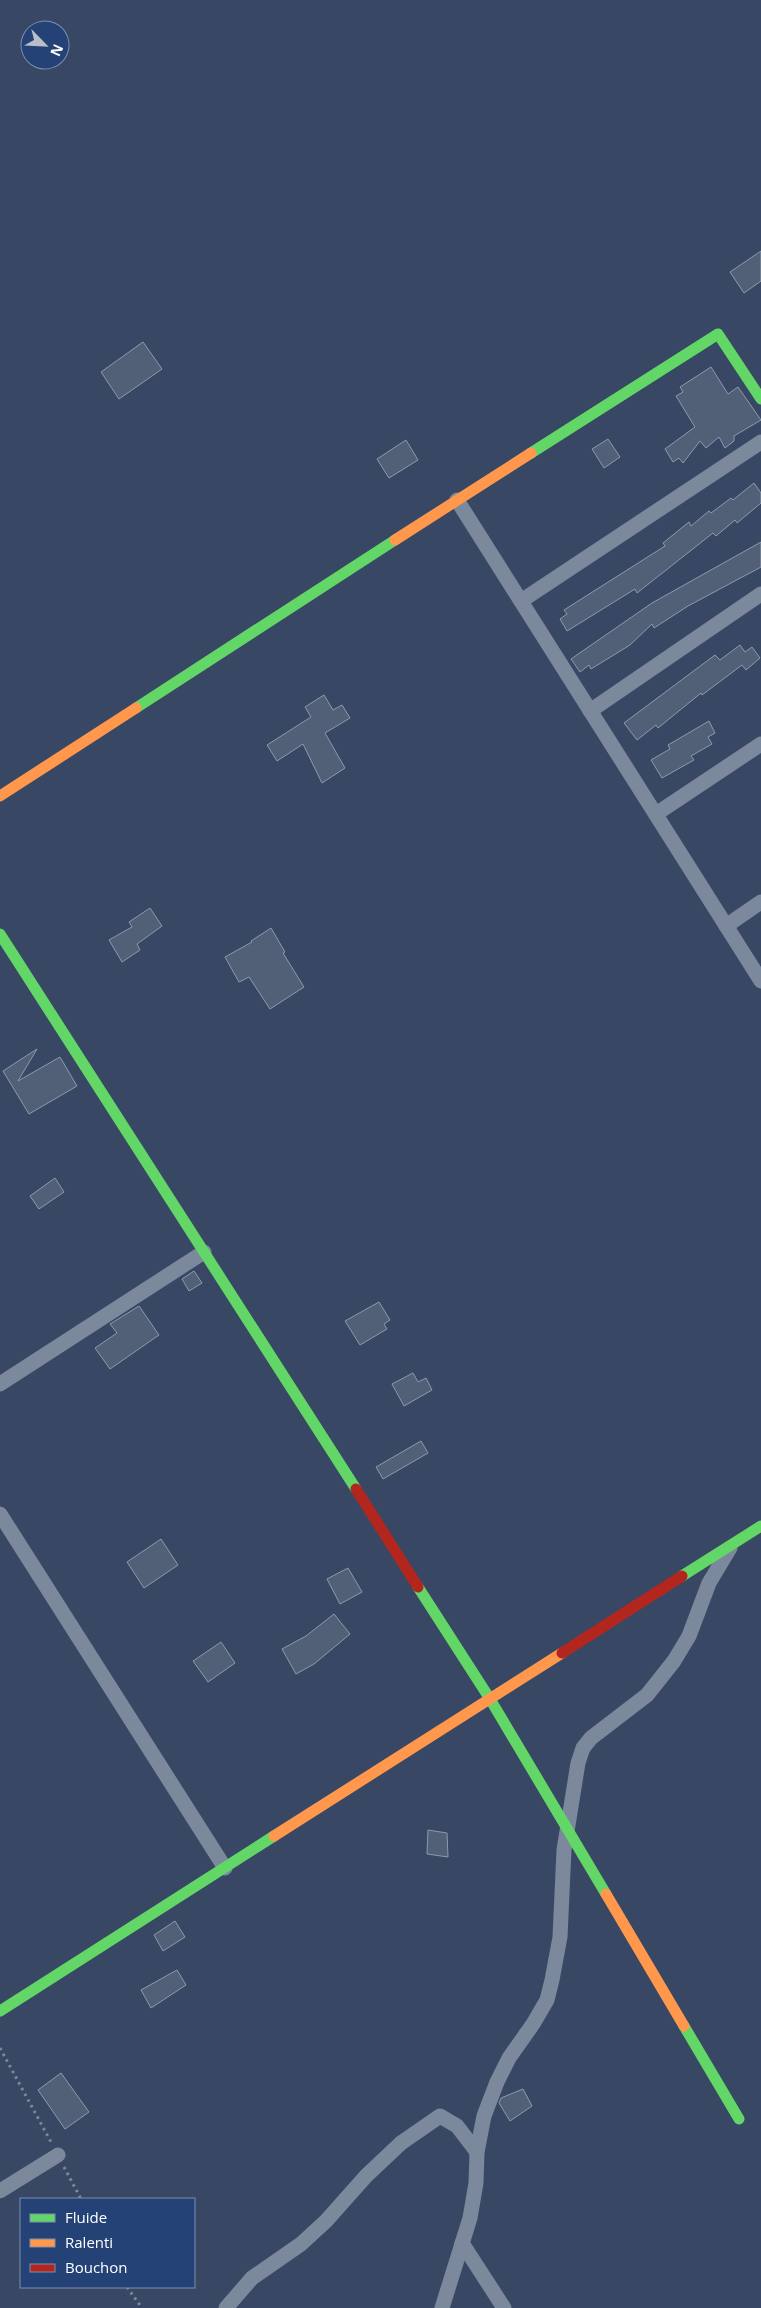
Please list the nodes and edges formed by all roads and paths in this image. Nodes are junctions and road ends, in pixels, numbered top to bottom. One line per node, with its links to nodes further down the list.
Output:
1 (761, 399): 3 (street)
2 (761, 442): 5 (street)
3 (457, 500): 5 (street); 8 (street)
4 (761, 594): 6 (street)
5 (521, 600): 6 (street)
6 (590, 711): 9 (street)
7 (761, 744): 9 (street)
8 (0, 796)
9 (656, 814): 11 (street)
10 (761, 902): 11 (street)
11 (726, 926): 13 (street)
12 (0, 934): 14 (street)
13 (761, 981)
14 (204, 1252): 15 (street); 19 (street)
15 (0, 1384)
16 (0, 1514): 21 (street)
17 (761, 1526): 18 (street)
18 (732, 1545): 19 (street); 20 (street)
19 (490, 1699): 20 (street); 21 (street)
20 (567, 1829): 24 (street); 25 (street)
21 (225, 1868): 22 (street)
22 (0, 2011)
23 (0, 2048): 26 (path)
24 (739, 2118)
25 (477, 2152): 29 (street); 32 (street)
26 (58, 2155): 27 (street); 28 (path)
27 (0, 2191)
28 (81, 2198)
29 (462, 2243): 33 (street); 34 (street)
30 (128, 2288): 31 (path)
31 (142, 2308)
32 (226, 2308)
33 (442, 2308)
34 (504, 2308)

